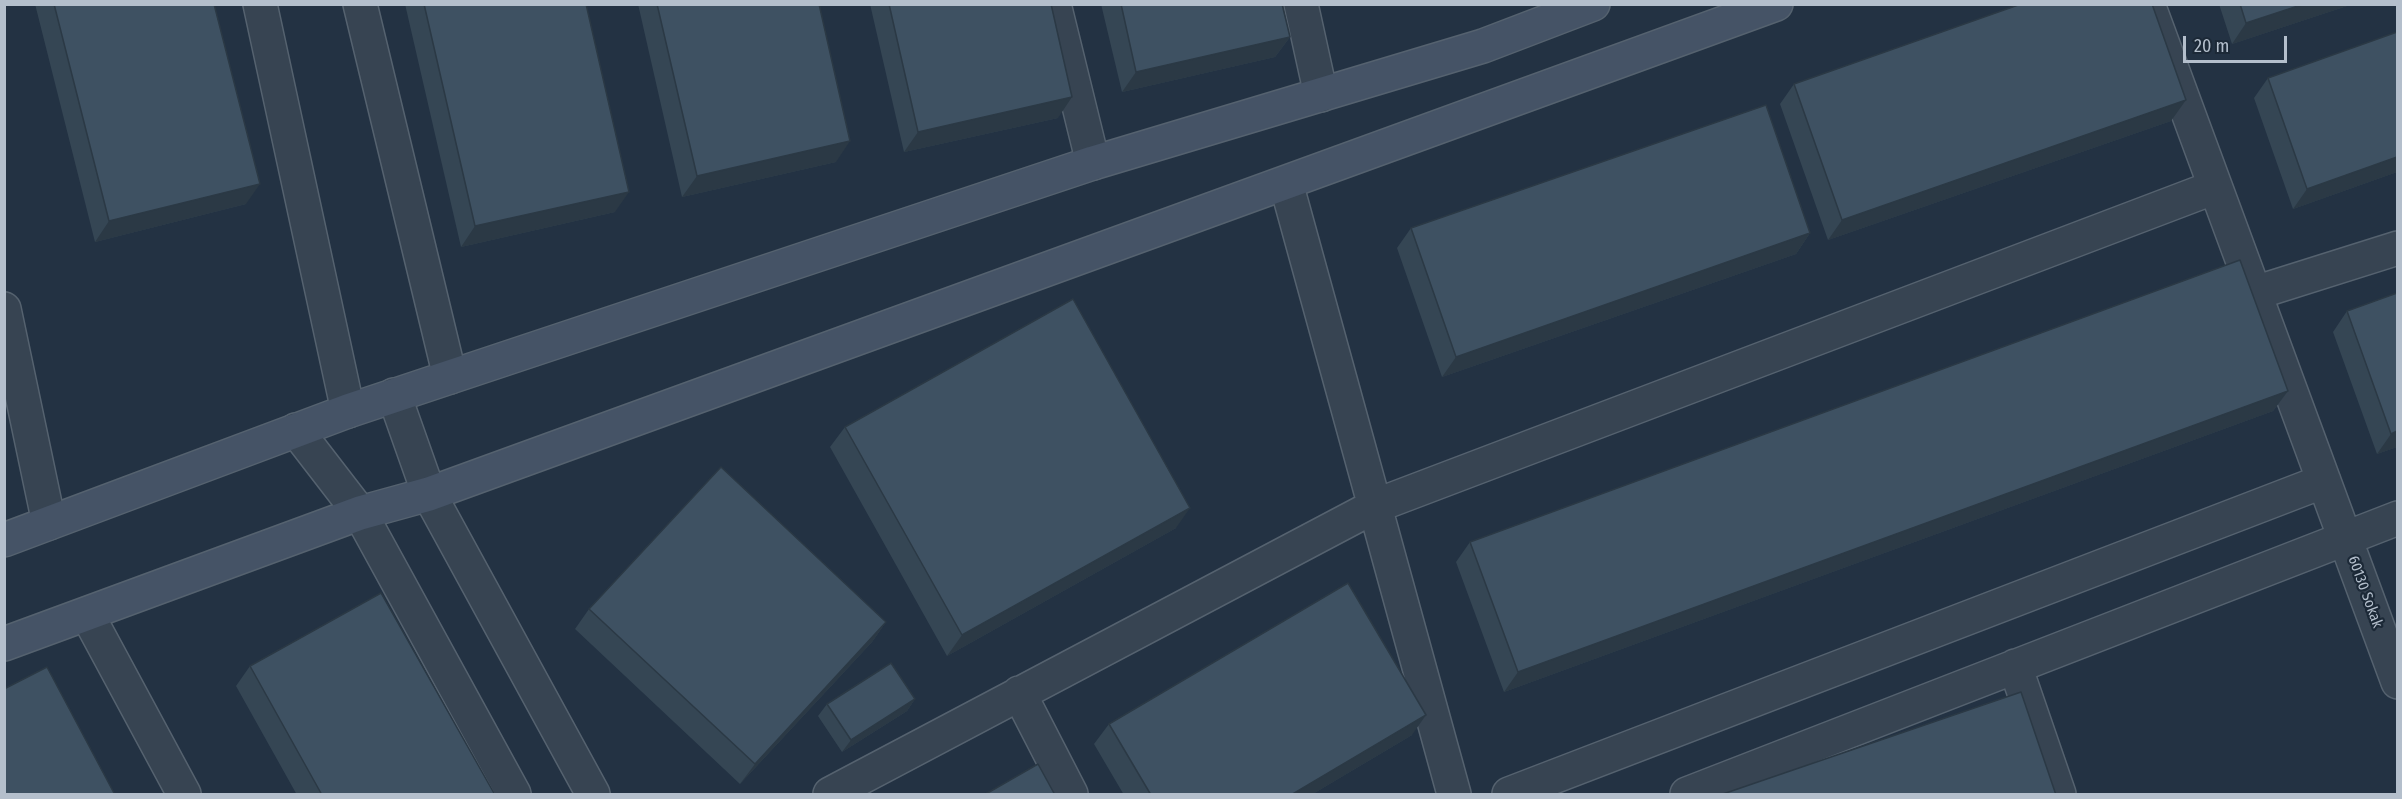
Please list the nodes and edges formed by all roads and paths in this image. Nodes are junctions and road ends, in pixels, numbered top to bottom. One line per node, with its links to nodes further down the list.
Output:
1 (260, 4): 17 (street)
2 (360, 4): 15 (street)
3 (1054, 4): 9 (street)
4 (1301, 4): 8 (street)
5 (1593, 4): 8 (main road)
6 (1776, 4): 10 (main road)
7 (2148, 4): 11 (street, 60130 Sokak)
8 (1321, 95): 9 (main road)
9 (1094, 163): 15 (main road)
10 (1286, 183): 20 (main road); 21 (street)
11 (2215, 187): 13 (street, 60130 Sokak); 21 (street)
12 (2397, 248): 13 (street)
13 (2255, 293): 19 (street, 60130 Sokak)
14 (4, 309): 24 (street)
15 (450, 377): 16 (main road)
16 (394, 396): 17 (main road); 20 (street)
17 (348, 411): 18 (main road)
18 (296, 430): 22 (street); 24 (main road)
19 (2325, 481): 25 (street, 60130 Sokak); 38 (street)
20 (429, 494): 22 (main road); 34 (street)
21 (1375, 506): 31 (street); 37 (street)
22 (360, 513): 27 (main road); 33 (street)
23 (2397, 518): 25 (street)
24 (49, 523): 26 (main road)
25 (2345, 536): 29 (street); 30 (street, 60130 Sokak)
26 (4, 540)
27 (87, 614): 28 (main road); 32 (street)
28 (4, 644)
29 (2015, 666): 39 (street); 40 (street)
30 (2397, 682)
31 (1019, 693): 35 (street); 36 (street)
32 (184, 795)
33 (514, 795)
34 (593, 795)
35 (830, 795)
36 (1071, 795)
37 (1454, 795)
38 (1509, 795)
39 (1687, 795)
40 (2060, 795)

